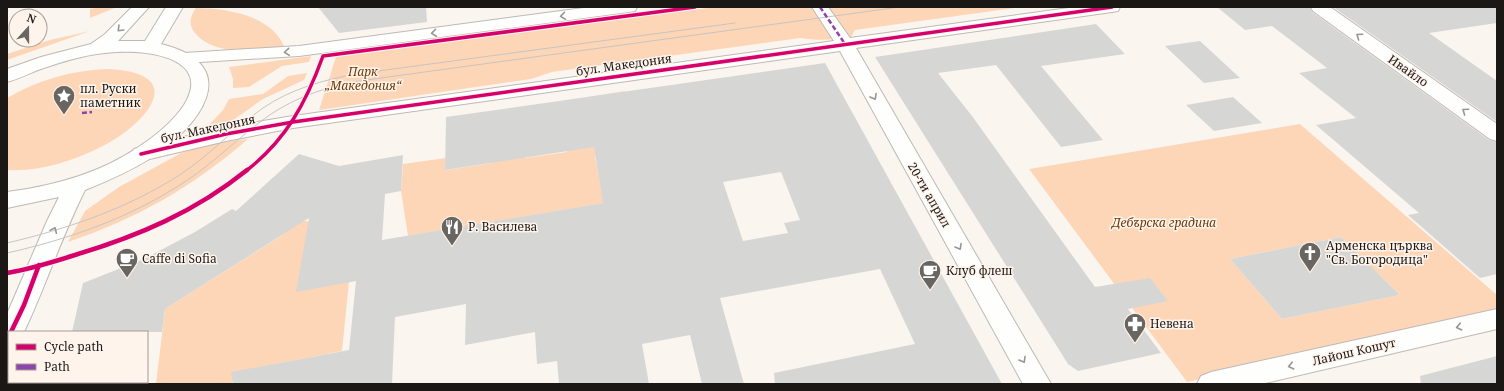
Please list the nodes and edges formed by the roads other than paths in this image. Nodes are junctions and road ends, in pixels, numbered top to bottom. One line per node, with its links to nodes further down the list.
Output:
1 (141, 7): 9 (street, one-way to 9)
2 (176, 7): 8 (street)
3 (630, 7): 10 (street, one-way to 10)
4 (820, 7): 7 (street, 20-ти април)
5 (1112, 7): 7 (street, бул. Македония)
6 (1318, 7): 12 (street, Ивайло, one-way to 6)
7 (845, 44): 13 (street, бул. Македония); 18 (street, 20-ти април, one-way to 18)
8 (150, 48): 9 (street); 10 (street)
9 (96, 49): 11 (street)
10 (184, 58): 13 (street)
11 (7, 76)
12 (1497, 134)
13 (141, 154): 14 (street)
14 (77, 184): 15 (street); 17 (street, one-way to 14)
15 (7, 200)
16 (1497, 319): 19 (street, Лайош Кошут, one-way to 19)
17 (11, 331)
18 (1037, 384)
19 (1211, 384)

